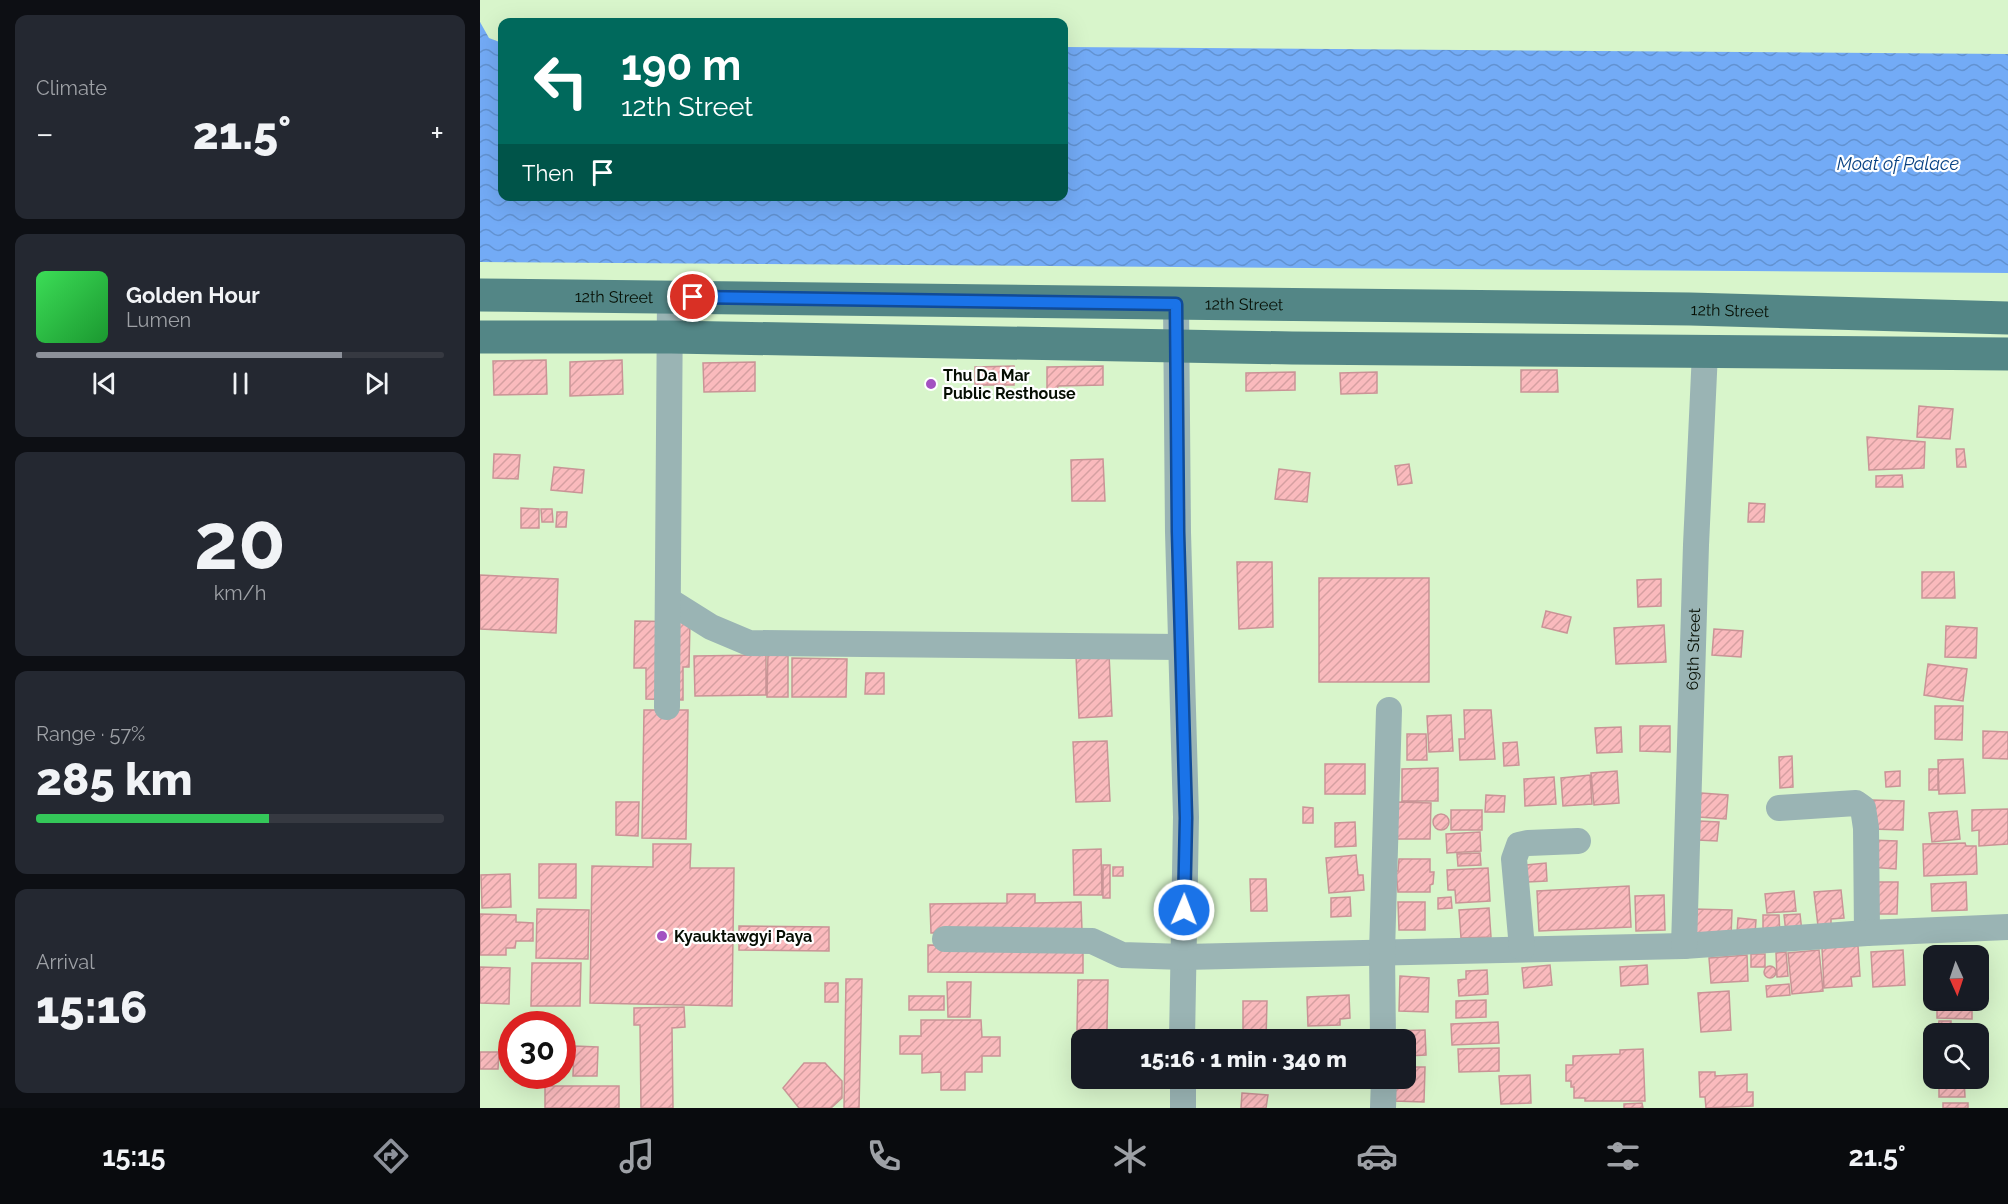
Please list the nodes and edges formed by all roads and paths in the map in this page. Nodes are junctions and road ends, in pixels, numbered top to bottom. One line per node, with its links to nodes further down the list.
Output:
1 (480, 295): 2 (main road, 12th Street)
2 (670, 296): 3 (main road, 12th Street); 6 (street)
3 (1176, 304): 4 (main road, 12th Street); 7 (street)
4 (2008, 318)
5 (480, 336): 6 (main road)
6 (671, 337): 7 (main road); 10 (street)
7 (1176, 346): 8 (main road); 11 (street)
8 (1705, 352): 9 (main road); 19 (street, 69th Street)
9 (2008, 354)
10 (668, 600): 11 (street); 12 (street)
11 (1181, 647): 22 (street)
12 (668, 707)
13 (1389, 710): 21 (street)
14 (1779, 808): 17 (street)
15 (1578, 841): 20 (street)
16 (2008, 927): 17 (street)
17 (1867, 933): 19 (street)
18 (945, 939): 22 (street)
19 (1684, 946): 20 (street)
20 (1522, 948): 21 (street)
21 (1382, 952): 22 (street); 24 (street)
22 (1184, 957): 23 (street)
23 (1182, 1029)
24 (1383, 1029)
25 (1183, 1089): 27 (street)
26 (1384, 1089): 28 (street)
27 (1184, 1108)
28 (1383, 1108)

